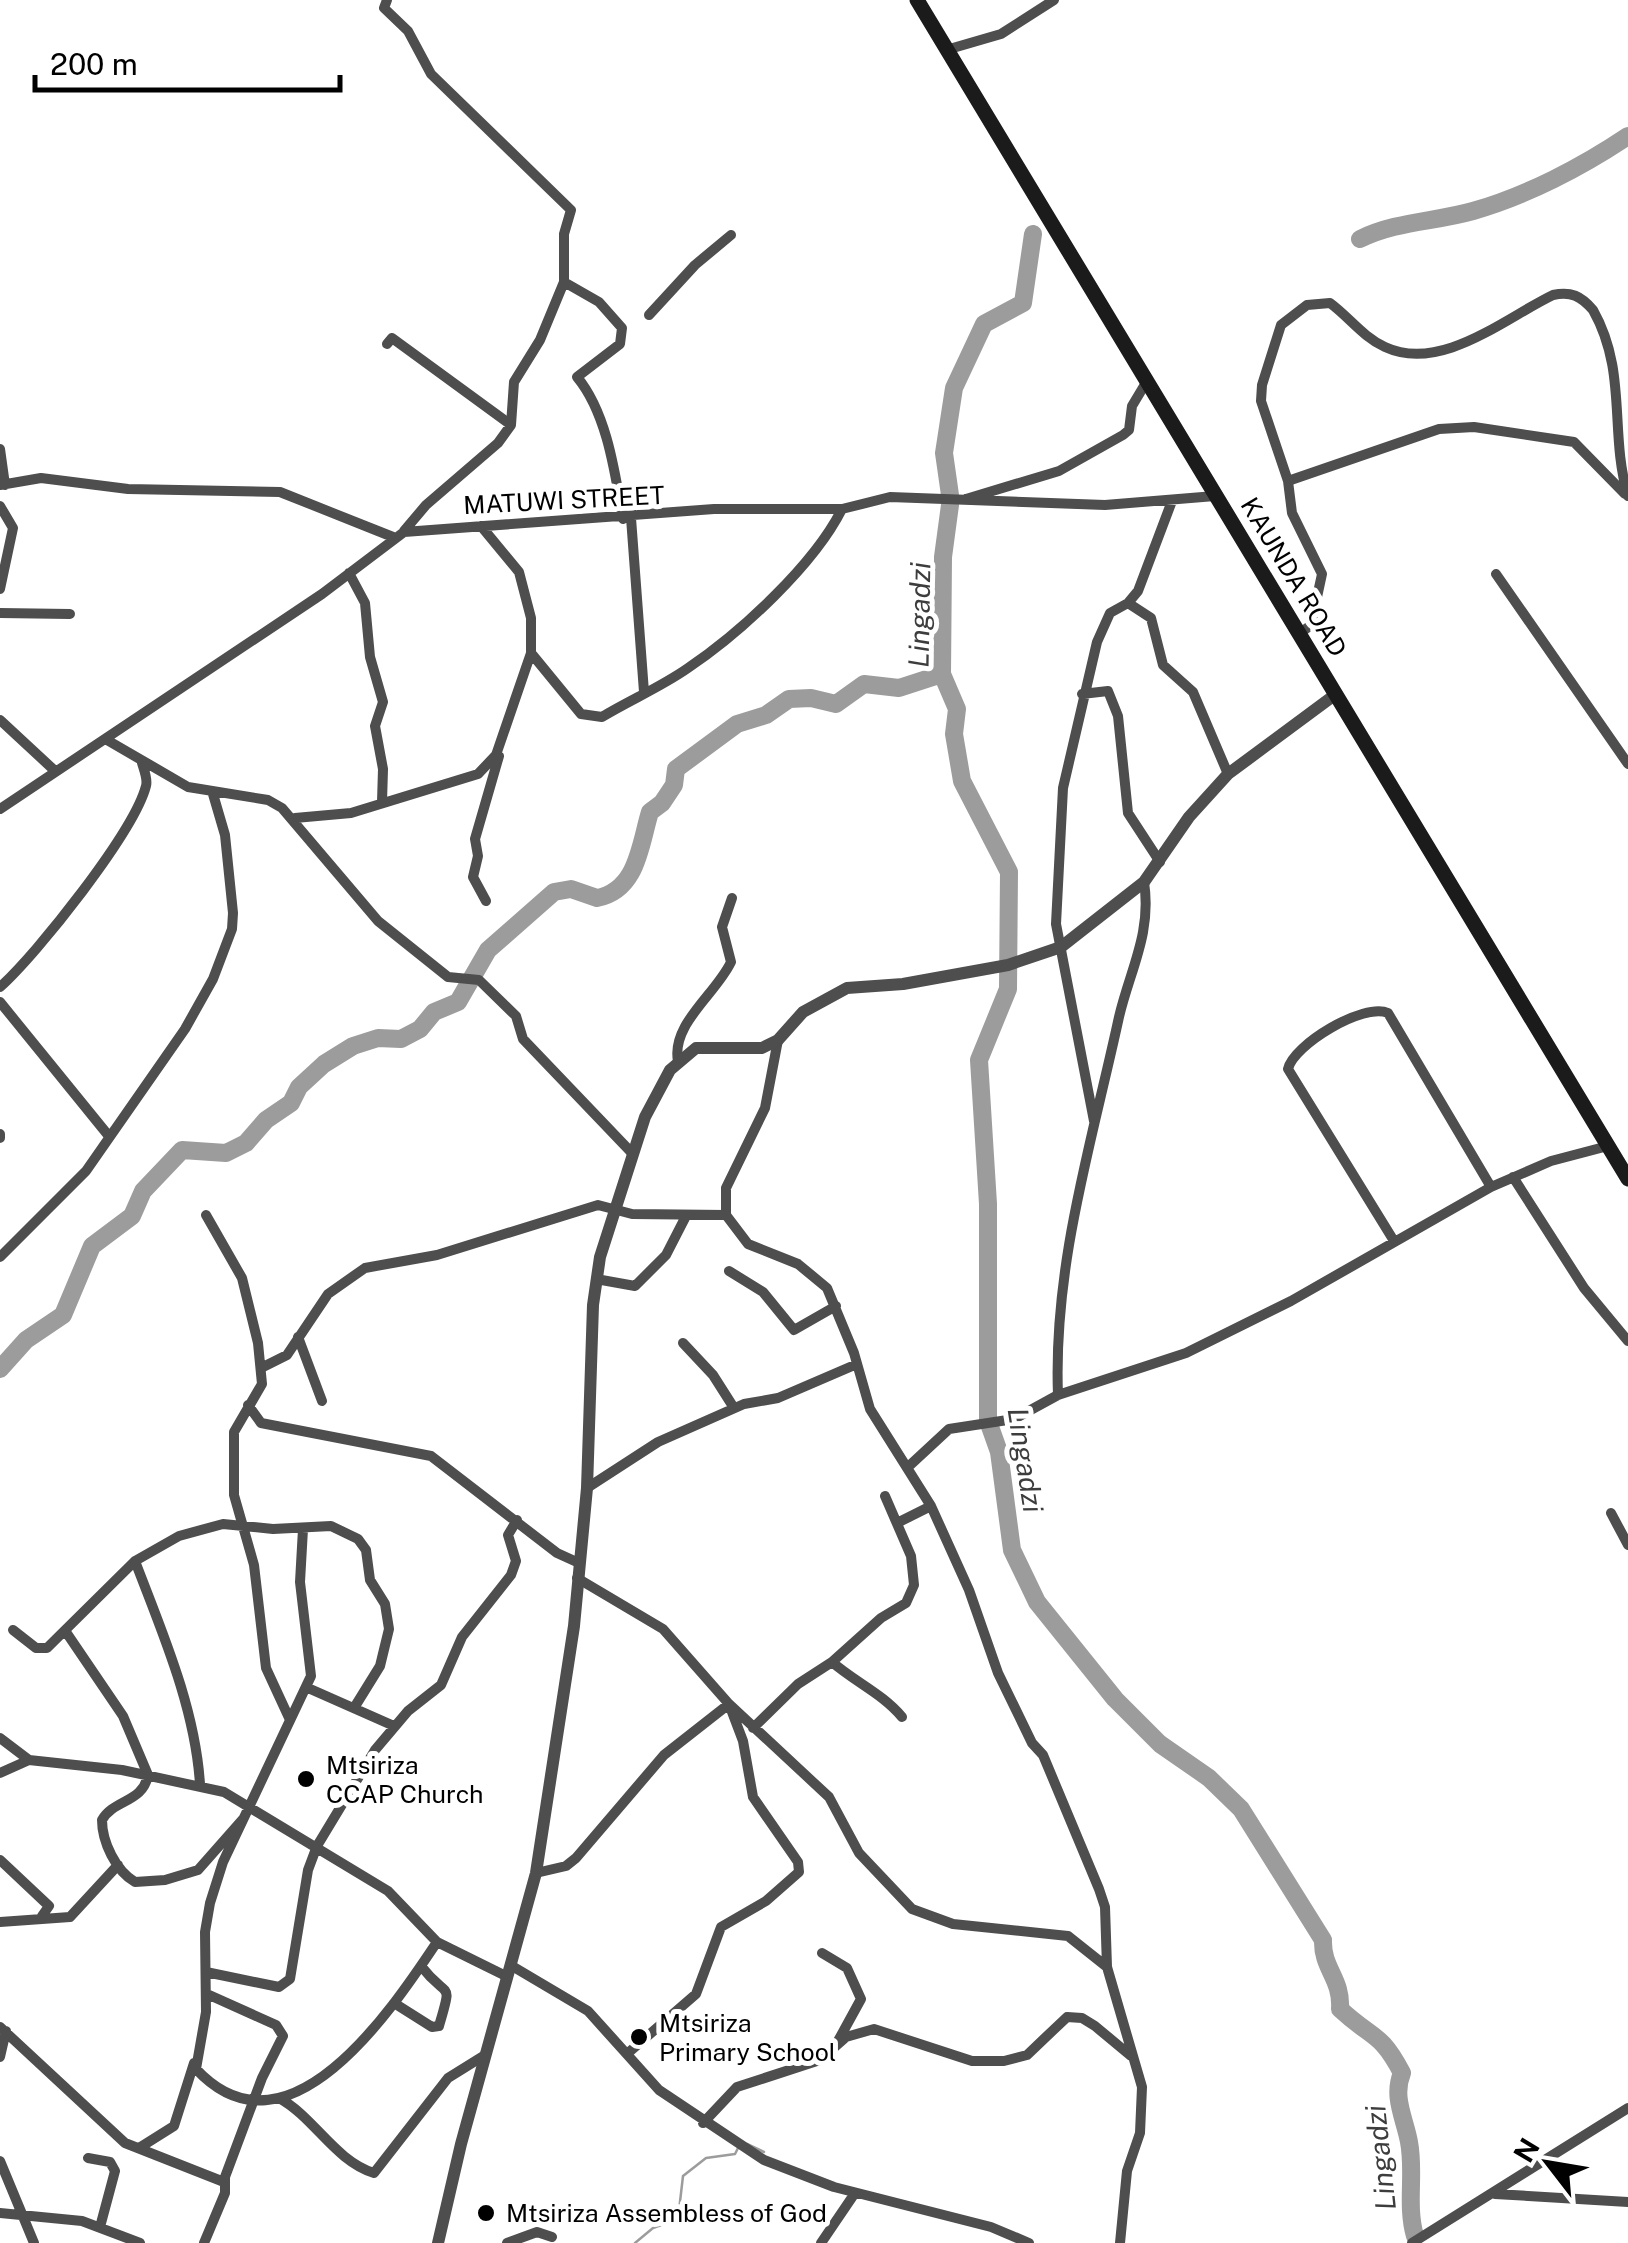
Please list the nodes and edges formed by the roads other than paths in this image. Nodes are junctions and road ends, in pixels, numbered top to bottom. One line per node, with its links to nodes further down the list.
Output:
1 (387, 0): 6 (street)
2 (917, 0): 4 (main road, KAUNDA ROAD)
3 (1054, 0): 4 (street)
4 (946, 50): 9 (main road, KAUNDA ROAD)
5 (731, 235): 7 (street)
6 (564, 282): 10 (street); 21 (street)
7 (649, 315)
8 (387, 344): 10 (street)
9 (1147, 380): 15 (main road, KAUNDA ROAD); 17 (street)
10 (511, 425): 23 (street)
11 (0, 449): 14 (street)
12 (1626, 457): 13 (street); 16 (street)
13 (1288, 481): 16 (street); 30 (street)
14 (2, 485): 23 (street)
15 (1215, 496): 18 (street, MATUWI STREET); 30 (main road, KAUNDA ROAD)
16 (1628, 497)
17 (965, 500): 18 (street, MATUWI STREET); 20 (street, MATUWI STREET)
18 (1172, 501): 27 (street)
19 (0, 506): 26 (street)
20 (842, 509): 21 (street, MATUWI STREET); 32 (street)
21 (627, 519): 22 (street, MATUWI STREET); 32 (street)
22 (481, 526): 23 (street, MATUWI STREET); 31 (street)
23 (398, 534): 24 (street)
24 (349, 573): 36 (street); 43 (street)
25 (1496, 574): 39 (street)
26 (0, 589)
27 (1128, 604): 33 (street); 41 (street)
28 (0, 613): 29 (street)
29 (70, 614)
30 (1299, 634): 34 (main road, KAUNDA ROAD)
31 (531, 652): 32 (street); 37 (street)
32 (644, 692)
33 (1082, 694): 46 (street); 50 (street)
34 (1336, 694): 41 (street); 57 (main road, KAUNDA ROAD)
35 (0, 720): 40 (street)
36 (106, 740): 38 (street); 40 (street)
37 (504, 740): 43 (street); 49 (street)
38 (142, 762): 42 (street); 51 (street)
39 (1628, 764)
40 (54, 770): 44 (street)
41 (1228, 774): 46 (street)
42 (213, 794): 45 (street); 56 (street)
43 (382, 802): 45 (street)
44 (0, 809)
45 (295, 818): 58 (street)
46 (1160, 862): 47 (street)
47 (1144, 882): 50 (street); 55 (street)
48 (732, 898): 54 (street)
49 (486, 901)
50 (1061, 947): 53 (street); 55 (street)
51 (0, 987)
52 (0, 1002): 56 (street)
53 (778, 1040): 54 (street); 64 (street)
54 (678, 1060): 58 (street)
55 (1094, 1120): 76 (street)
56 (108, 1136): 67 (street)
57 (1608, 1146): 59 (street); 60 (main road, KAUNDA ROAD)
58 (632, 1152): 62 (street)
59 (1513, 1177): 61 (street); 72 (street)
60 (1628, 1179)
61 (1491, 1186): 66 (street); 66 (street)
62 (614, 1207): 65 (street); 69 (street); 71 (street)
63 (206, 1215): 75 (street)
64 (726, 1216): 65 (street); 70 (street)
65 (684, 1218): 69 (street)
66 (1394, 1241): 76 (street)
67 (0, 1257)
68 (729, 1271): 70 (street)
69 (596, 1279): 81 (street)
70 (836, 1306): 74 (street)
71 (298, 1338): 75 (street); 77 (street)
72 (1628, 1341)
73 (683, 1343): 79 (street)
74 (857, 1364): 79 (street); 80 (street)
75 (261, 1368): 78 (street)
76 (1058, 1395): 80 (street)
77 (322, 1401)
78 (248, 1406): 85 (street); 87 (street)
79 (734, 1408): 81 (street)
80 (908, 1467): 83 (street)
81 (587, 1488): 91 (street)
82 (885, 1496): 86 (street)
83 (930, 1506): 86 (street); 118 (street)
84 (1611, 1513): 89 (street)
85 (516, 1520): 91 (street); 101 (street)
86 (898, 1523): 95 (street)
87 (242, 1525): 88 (street); 90 (street); 100 (street)
88 (304, 1529): 96 (street); 98 (street)
89 (1628, 1546)
90 (135, 1560): 94 (street); 107 (street)
91 (579, 1563): 92 (street)
92 (577, 1578): 97 (street); 112 (street)
93 (12, 1630): 94 (street)
94 (66, 1632): 106 (street)
95 (832, 1662): 99 (street); 102 (street)
96 (308, 1688): 98 (street); 100 (street)
97 (728, 1704): 102 (street); 112 (street); 125 (street)
98 (354, 1708): 101 (street)
99 (902, 1717)
100 (290, 1720): 108 (street)
101 (394, 1726): 109 (street)
102 (754, 1728): 118 (street)
103 (0, 1738): 104 (street)
104 (29, 1760): 105 (street); 106 (street)
105 (0, 1772)
106 (148, 1775): 107 (street); 111 (street)
107 (200, 1784): 108 (street)
108 (249, 1810): 109 (street); 111 (street); 119 (street)
109 (317, 1846): 115 (street); 119 (street)
110 (0, 1860): 113 (street)
111 (118, 1865): 113 (street)
112 (536, 1873): 120 (street)
113 (41, 1917): 114 (street)
114 (0, 1922)
115 (437, 1942): 117 (street); 120 (street)
116 (822, 1953): 124 (street)
117 (421, 1966): 122 (street); 122 (street)
118 (1107, 1966): 128 (street)
119 (206, 1972): 121 (street)
120 (510, 1972): 125 (street); 126 (street)
121 (206, 1994): 129 (street); 131 (street)
122 (394, 2002): 130 (street)
123 (3, 2029): 127 (street); 134 (street)
124 (838, 2042): 128 (street); 133 (street)
125 (628, 2053): 133 (street)
126 (486, 2056): 130 (street); 148 (street)
127 (0, 2057)
128 (1136, 2060): 152 (street)
129 (194, 2062): 131 (street); 134 (street)
130 (278, 2097): 131 (street)
131 (256, 2102): 137 (street)
132 (1628, 2108): 139 (street)
133 (704, 2123): 138 (street)
134 (139, 2148): 137 (street)
135 (88, 2158): 143 (street)
136 (0, 2161): 142 (street)
137 (224, 2182): 147 (street)
138 (855, 2193): 150 (street); 151 (street)
139 (1494, 2194): 140 (street); 153 (street)
140 (1628, 2202)
141 (0, 2212): 142 (street)
142 (21, 2215): 143 (street); 145 (street)
143 (100, 2227): 146 (street)
144 (552, 2237): 149 (street)
145 (34, 2243)
146 (140, 2243)
147 (204, 2243)
148 (438, 2243)
149 (508, 2243)
150 (820, 2243)
151 (1029, 2243)
152 (1120, 2243)
153 (1412, 2243)

